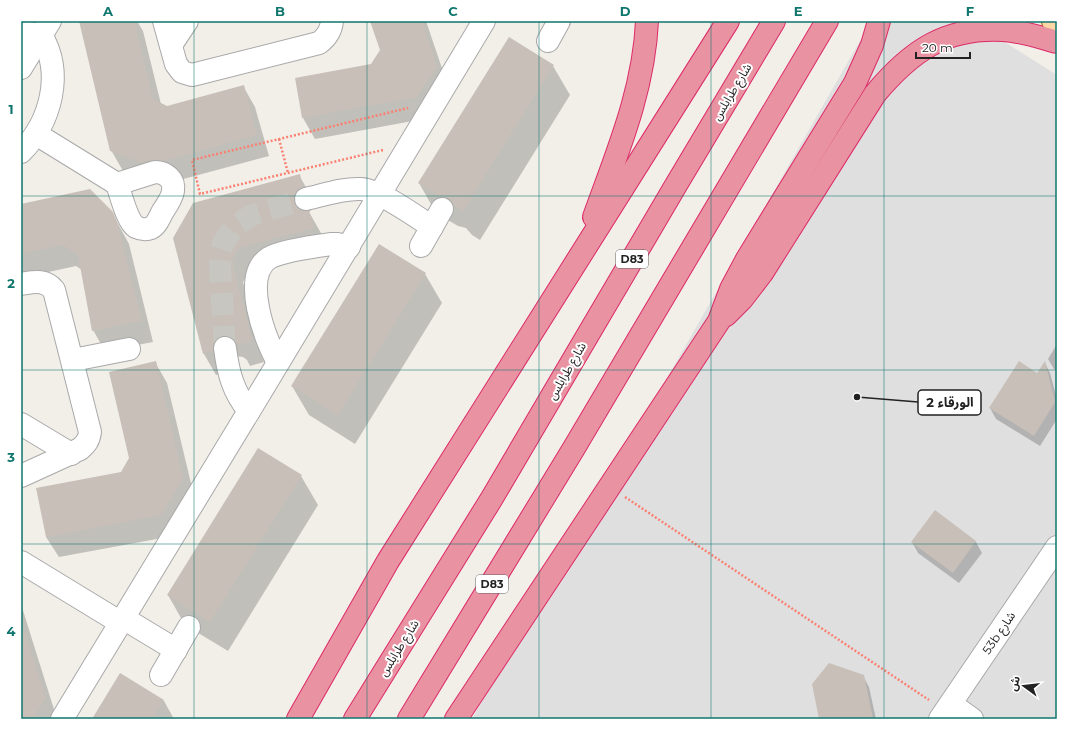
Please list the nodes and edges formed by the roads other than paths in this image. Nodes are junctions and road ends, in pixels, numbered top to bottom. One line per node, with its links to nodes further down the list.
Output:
1 (164, 21): 16 (street)
2 (187, 21): 16 (street)
3 (332, 21): 16 (street)
4 (484, 21): 22 (street)
5 (559, 21): 14 (street)
6 (647, 21): 25 (highway)
7 (728, 21): 25 (highway)
8 (774, 21): 43 (highway, شارع طرابلس / D83)
9 (827, 21): 44 (highway, D83)
10 (879, 21): 27 (highway)
11 (1053, 21): 12 (main road)
12 (1057, 24)
13 (37, 30): 17 (street); 18 (street)
14 (548, 41)
15 (1057, 42): 27 (highway)
16 (171, 45)
17 (21, 68)
18 (36, 134): 19 (street); 20 (street)
19 (21, 152)
20 (117, 184)
21 (306, 199): 22 (street)
22 (378, 199): 23 (street); 24 (street)
23 (431, 229)
24 (349, 247): 31 (street); 31 (street)
25 (577, 262): 42 (highway)
26 (23, 287): 30 (street)
27 (719, 321): 45 (highway)
28 (225, 348): 32 (street)
29 (129, 349): 30 (street)
30 (73, 360): 34 (street)
31 (278, 362): 32 (street)
32 (249, 410): 38 (street)
33 (21, 424): 34 (street)
34 (70, 454): 35 (street)
35 (21, 476)
36 (1057, 547): 40 (street, 53b شارع)
37 (21, 562): 38 (street)
38 (121, 623): 39 (street); 41 (street)
39 (189, 627)
40 (946, 712): 46 (street)
41 (62, 719)
42 (298, 719)
43 (355, 719)
44 (409, 719)
45 (456, 719)
46 (972, 719)

